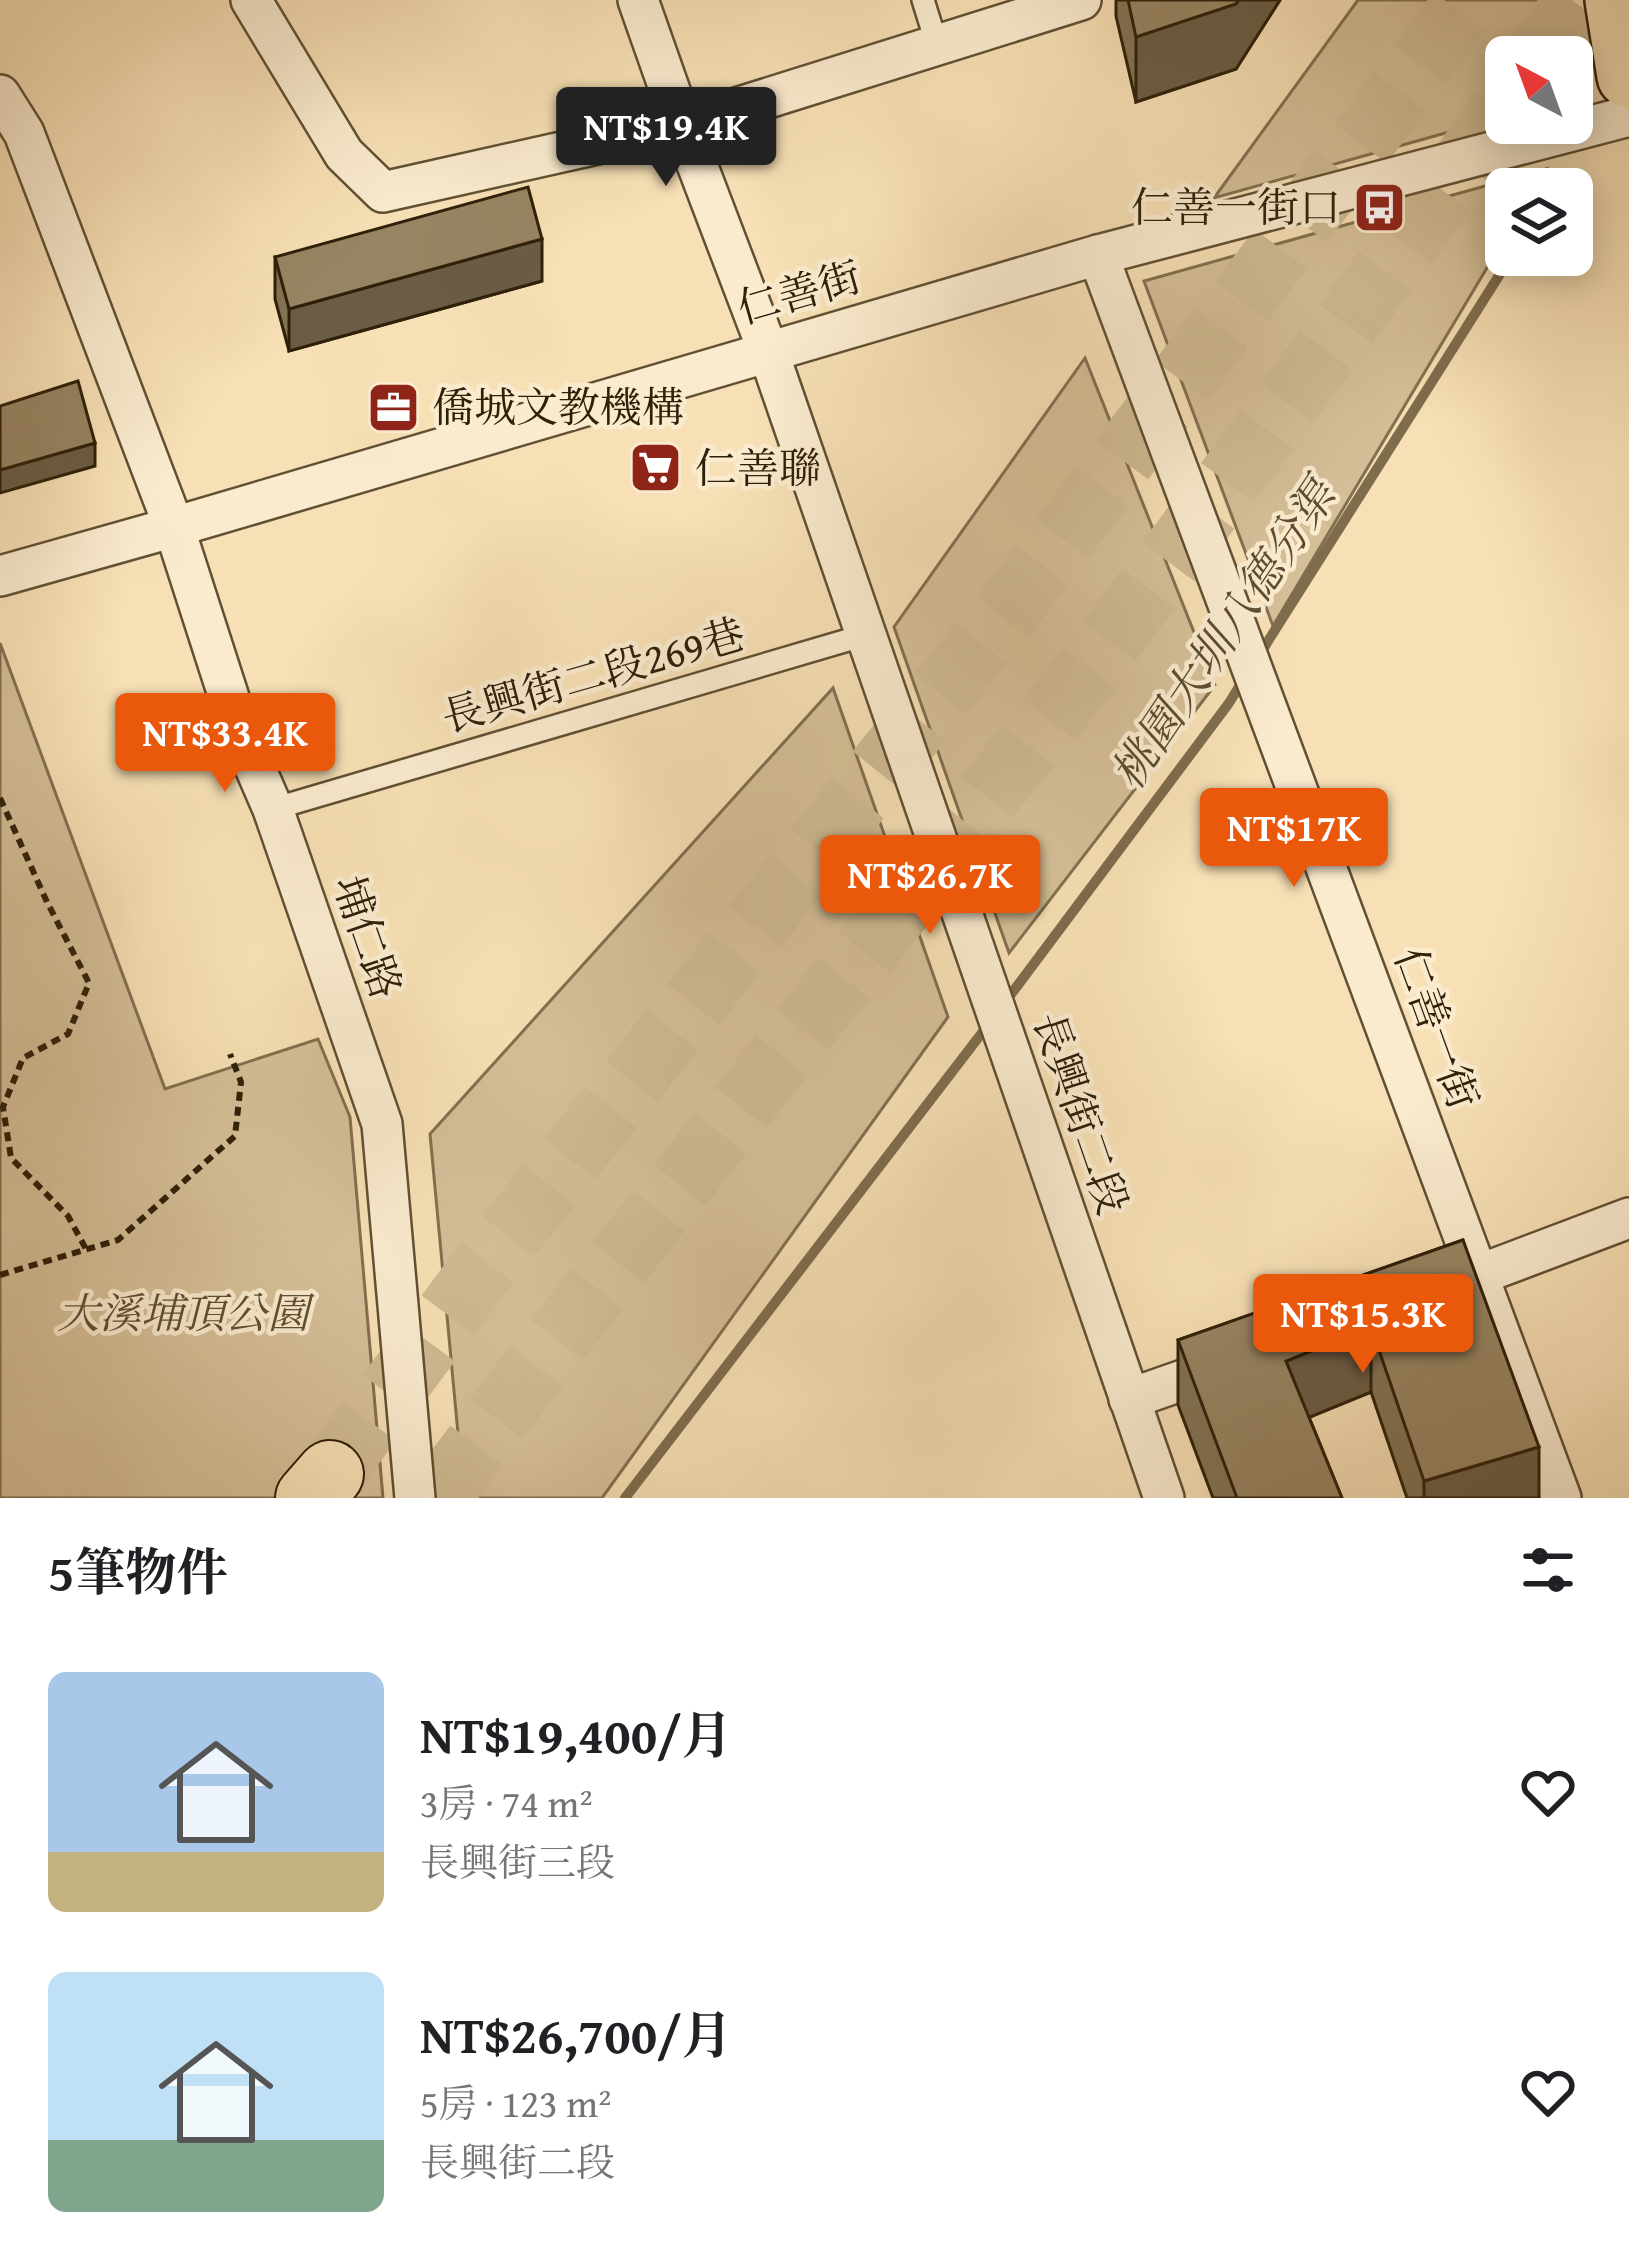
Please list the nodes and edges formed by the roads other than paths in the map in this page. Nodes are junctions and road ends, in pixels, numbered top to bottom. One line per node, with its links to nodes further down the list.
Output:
1 (638, 0): 10 (street, 長興街二段)
2 (923, 0): 6 (lane)
3 (1081, 0): 6 (street)
4 (1617, 0): 7 (main road)
5 (261, 2): 10 (street)
6 (937, 45): 10 (street)
7 (1629, 76)
8 (0, 95): 13 (street, 埔仁路)
9 (1629, 116): 11 (street, 仁善街)
10 (682, 125): 12 (street, 長興街二段)
11 (1098, 255): 12 (street, 仁善街); 18 (street, 仁善一街)
12 (768, 351): 13 (street, 仁善街); 15 (street, 長興街二段)
13 (174, 527): 14 (street, 仁善街); 16 (street, 埔仁路)
14 (0, 576)
15 (866, 635): 16 (lane, 長興街二段269巷); 21 (street, 長興街二段)
16 (273, 809): 22 (street, 埔仁路)
17 (1629, 1217): 18 (street)
18 (1478, 1276): 19 (street); 24 (street, 仁善一街)
19 (1413, 1299)
20 (1260, 1353): 21 (street)
21 (1129, 1399): 23 (street, 長興街二段)
22 (415, 1498)
23 (1164, 1498)
24 (1562, 1498)

